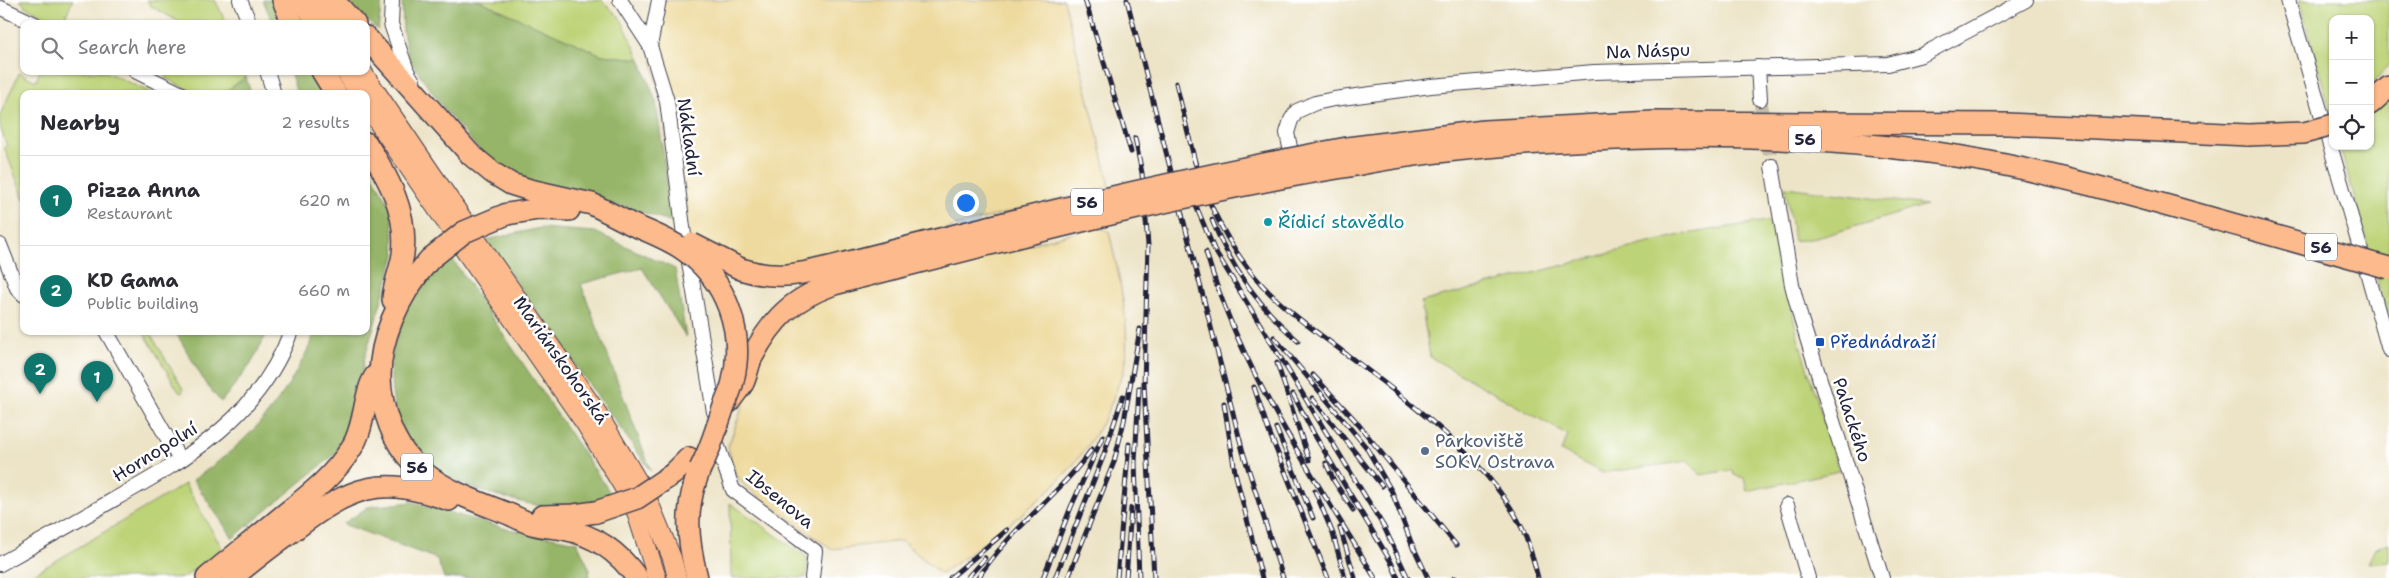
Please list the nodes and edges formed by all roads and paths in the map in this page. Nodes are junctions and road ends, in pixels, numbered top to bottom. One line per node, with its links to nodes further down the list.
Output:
1 (4, 0): 12 (street)
2 (240, 0): 14 (street)
3 (283, 0): 15 (highway)
4 (302, 0): 16 (main road)
5 (320, 0): 17 (main road)
6 (333, 0): 18 (highway)
7 (392, 0): 34 (street)
8 (620, 0): 20 (street, Nákladní)
9 (659, 0): 20 (street, Nákladní)
10 (2026, 0): 21 (street, Na Náspu)
11 (2288, 0): 36 (street)
12 (0, 8): 13 (street)
13 (26, 20)
14 (248, 20)
15 (291, 20)
16 (314, 20)
17 (332, 20)
18 (350, 20)
19 (370, 41): 34 (highway)
20 (650, 46): 43 (street, Nákladní)
21 (1758, 67): 32 (street); 37 (street, Na Náspu)
22 (143, 75): 28 (street)
23 (268, 75): 29 (street)
24 (324, 75): 30 (highway)
25 (348, 75): 31 (main road)
26 (365, 75): 42 (main road, Mariánskohorská)
27 (2389, 87): 33 (highway)
28 (174, 90)
29 (273, 90)
30 (334, 90)
31 (357, 90)
32 (1760, 99)
33 (2374, 100)
34 (432, 108): 41 (highway)
35 (370, 110): 42 (main road, Mariánskohorská)
36 (2328, 127): 39 (highway, 56, bridge); 45 (street)
37 (1290, 147)
38 (370, 148): 51 (highway)
39 (1348, 157): 41 (highway, 56, bridge); 48 (highway, 56, bridge); 56 (highway, 56, bridge)
40 (1772, 166): 73 (street, Palackého)
41 (632, 225): 51 (highway, 56, bridge); 56 (highway, 56, bridge)
42 (464, 234): 60 (main road, Mariánskohorská)
43 (684, 235)
44 (0, 245): 49 (street)
45 (2361, 251)
46 (689, 262): 56 (street)
47 (2366, 268): 54 (street)
48 (2389, 268)
49 (5, 271): 50 (street)
50 (20, 291)
51 (396, 303): 55 (highway, 56)
52 (108, 335): 58 (street)
53 (289, 335): 58 (street, Hornopolní)
54 (2389, 350)
55 (382, 361): 62 (highway, 56); 63 (highway, 56)
56 (718, 411): 59 (highway, 56, bridge)
57 (718, 447): 71 (street, Ibsenova)
58 (180, 460): 64 (street, Hornopolní)
59 (694, 464): 62 (highway, 56, bridge); 70 (highway)
60 (638, 499): 68 (main road, Mariánskohorská); 69 (main road, Mariánskohorská)
61 (1787, 505): 72 (street)
62 (512, 515): 63 (highway, 56); 67 (highway)
63 (261, 543): 65 (highway, 56); 66 (highway, 56)
64 (0, 564)
65 (207, 578)
66 (232, 578)
67 (637, 578)
68 (657, 578)
69 (677, 578)
70 (696, 578)
71 (812, 578)
72 (1808, 578)
73 (1882, 578)

